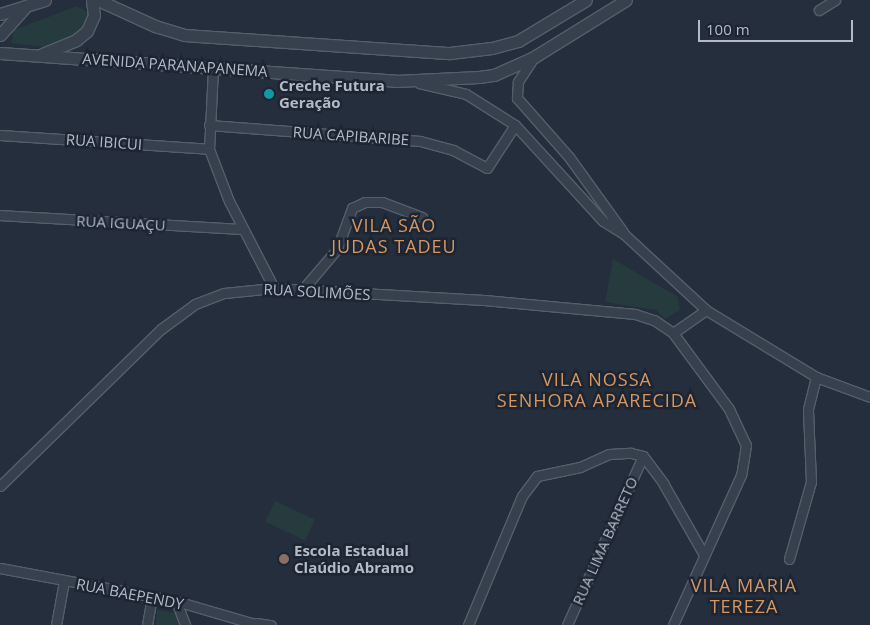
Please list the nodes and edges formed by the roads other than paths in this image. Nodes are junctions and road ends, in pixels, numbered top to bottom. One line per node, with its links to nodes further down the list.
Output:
1 (45, 0): 7 (street)
2 (92, 0): 12 (street)
3 (98, 0): 4 (street, AVENIDA PARANAPANEMA)
4 (586, 0)
5 (626, 0): 13 (street)
6 (835, 0): 8 (street)
7 (25, 7): 9 (street); 10 (street)
8 (819, 10)
9 (0, 14)
10 (0, 35)
11 (0, 53): 12 (street, AVENIDA PARANAPANEMA)
12 (38, 55): 14 (street, AVENIDA PARANAPANEMA)
13 (534, 56): 15 (street); 23 (street, AVENIDA PARANAPANEMA)
14 (213, 68): 15 (street, AVENIDA PARANAPANEMA); 17 (street)
15 (396, 80): 16 (street, AVENIDA PARANAPANEMA)
16 (515, 125): 17 (street, RUA CAPIBARIBE); 23 (street, AVENIDA PARANAPANEMA)
17 (209, 126): 19 (street)
18 (0, 135): 19 (street, RUA IBICUI)
19 (209, 149): 22 (street)
20 (0, 215): 22 (street, RUA IGUAÇU)
21 (422, 217): 25 (street)
22 (242, 229): 24 (street)
23 (624, 234): 26 (street, AVENIDA PARANAPANEMA)
24 (274, 288): 25 (street, RUA SOLIMÕES); 31 (street, RUA SOLIMÕES)
25 (303, 289): 27 (street, RUA SOLIMÕES)
26 (706, 310): 27 (street); 28 (street, AVENIDA PARANAPANEMA)
27 (673, 333): 32 (street)
28 (816, 377): 29 (street, AVENIDA PARANAPANEMA); 33 (street)
29 (870, 397)
30 (642, 456): 32 (street); 43 (street); 44 (street, RUA LIMA BARRETO)
31 (0, 486)
32 (703, 553): 45 (street)
33 (789, 559)
34 (0, 568): 35 (street, RUA BAEPENDY)
35 (64, 580): 36 (street, RUA BAEPENDY); 39 (street)
36 (152, 596): 37 (street, RUA BAEPENDY); 40 (street)
37 (176, 601): 38 (street, RUA BAEPENDY); 41 (street)
38 (257, 624): 42 (street, RUA BAEPENDY)
39 (56, 625)
40 (147, 625)
41 (185, 625)
42 (271, 625)
43 (468, 625)
44 (567, 625)
45 (673, 625)

